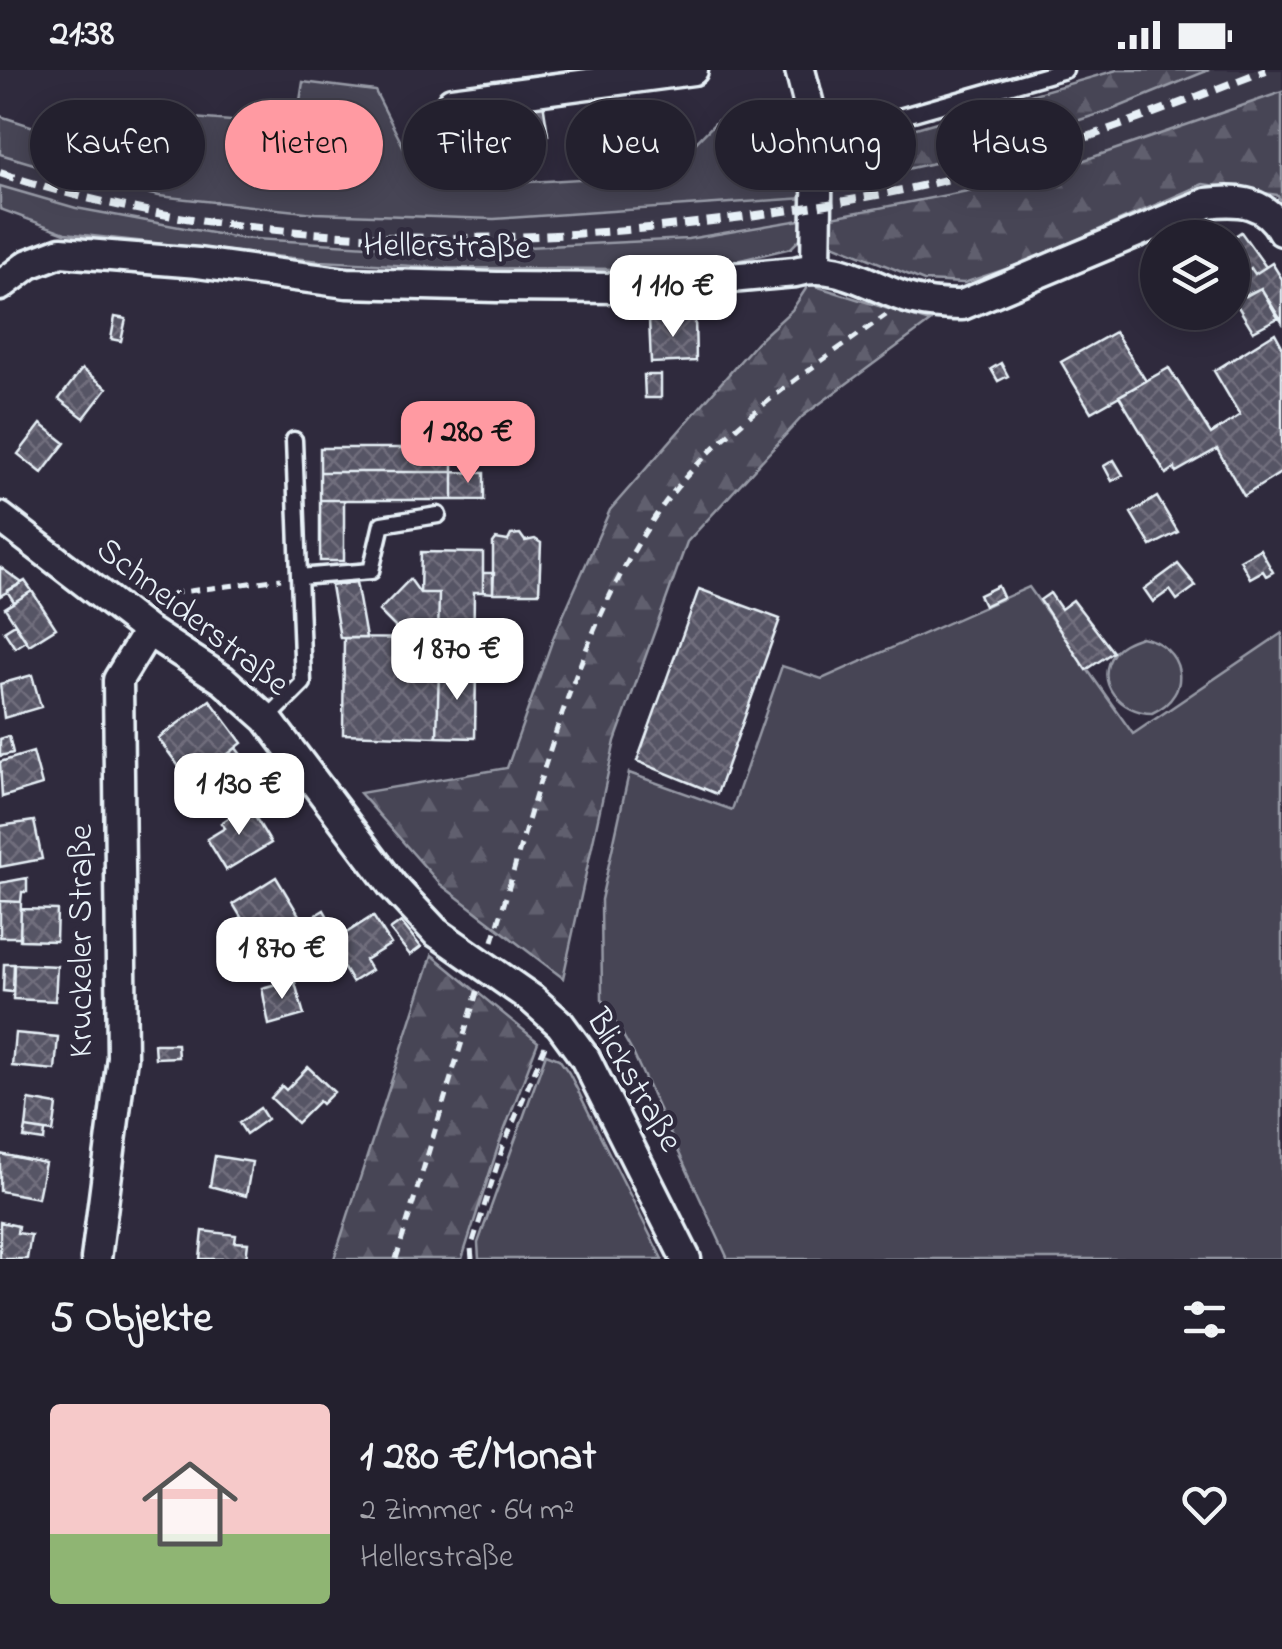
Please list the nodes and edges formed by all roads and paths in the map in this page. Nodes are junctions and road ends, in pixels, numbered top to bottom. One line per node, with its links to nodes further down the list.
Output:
1 (693, 70): 4 (street)
2 (800, 70): 5 (street)
3 (1064, 70): 6 (lane)
4 (467, 100)
5 (808, 100)
6 (916, 112)
7 (817, 190): 9 (street)
8 (1282, 231): 11 (street, Hellerstraße)
9 (816, 266): 10 (street, Hellerstraße); 11 (street, Hellerstraße)
10 (0, 286)
11 (909, 299): 19 (path)
12 (294, 440): 15 (lane)
13 (438, 515): 15 (lane)
14 (0, 518): 16 (street, Schneiderstraße)
15 (298, 577): 16 (path); 17 (lane)
16 (148, 631): 17 (street, Schneiderstraße); 22 (street, Kruckeler Straße)
17 (267, 719): 18 (street, Schneiderstraße)
18 (436, 932): 21 (street, Blickstraße, bridge)
19 (491, 946)
20 (480, 982): 23 (path)
21 (560, 1024): 24 (path); 25 (street, Blickstraße)
22 (96, 1259)
23 (396, 1259)
24 (472, 1259)
25 (686, 1259)

